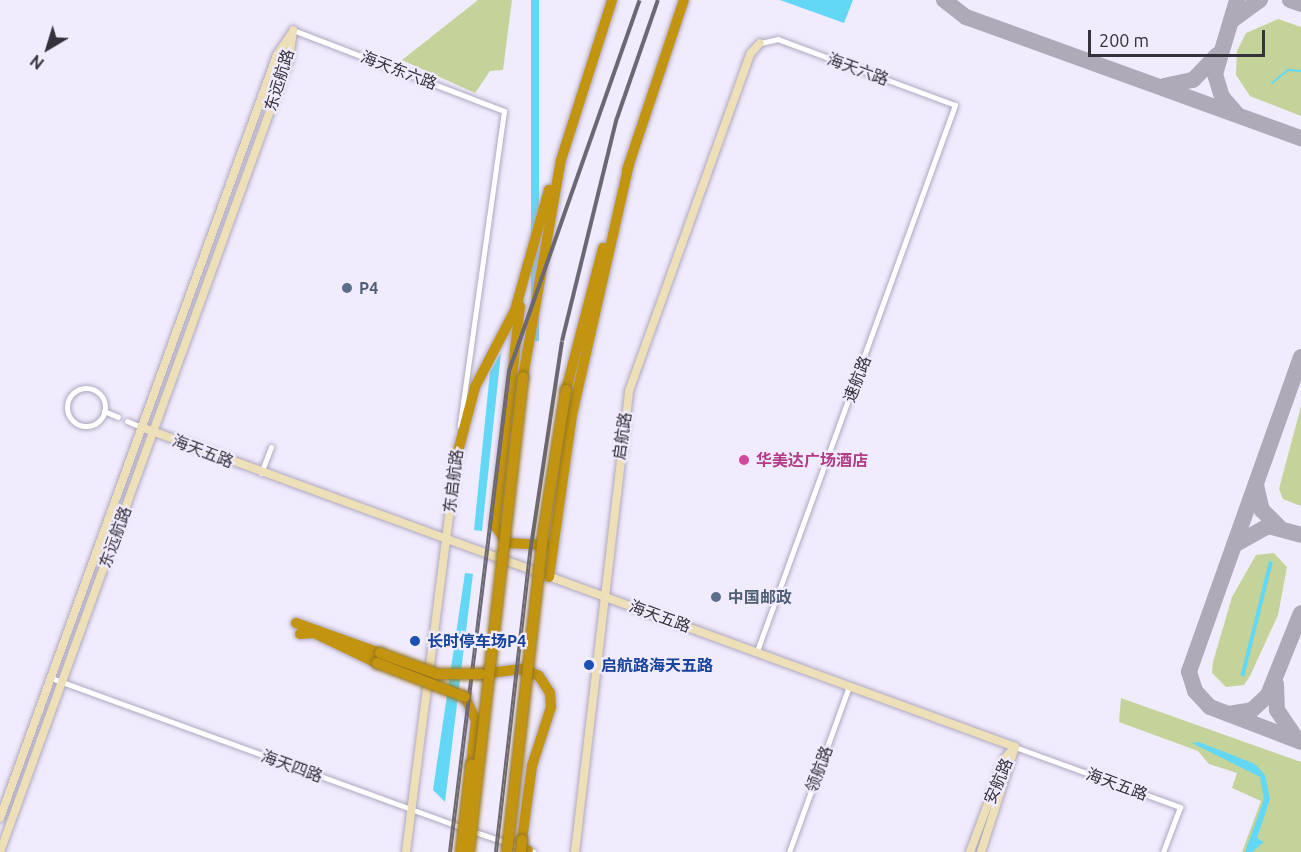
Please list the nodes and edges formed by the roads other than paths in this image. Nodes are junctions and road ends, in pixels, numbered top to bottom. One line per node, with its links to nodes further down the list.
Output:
1 (612, 0): 7 (highway)
2 (683, 3): 8 (highway)
3 (293, 30): 6 (street, 海天东六路); 13 (street, 东远航路); 14 (street, 东远航路)
4 (760, 43): 5 (street, 海天六路); 21 (street, 启航路)
5 (955, 105): 24 (street, 速航路)
6 (504, 111): 16 (street, 东启航路)
7 (561, 160): 9 (highway); 36 (highway, bridge)
8 (629, 164): 18 (highway); 37 (highway, bridge)
9 (522, 288): 16 (highway); 18 (highway)
10 (104, 411): 10 (street); 11 (street)
11 (118, 417)
12 (127, 421): 13 (street)
13 (141, 427): 14 (street, 海天五路); 26 (street, 东远航路)
14 (153, 432): 17 (street, 海天五路); 27 (street, 东远航路)
15 (271, 447): 17 (street)
16 (456, 459): 19 (street, 东启航路)
17 (261, 473): 19 (street, 海天五路)
18 (555, 533): 20 (highway)
19 (446, 542): 20 (street, 海天五路); 30 (street, 东启航路)
20 (549, 577): 21 (street, 海天五路)
21 (604, 596): 24 (street, 海天五路); 38 (street, 启航路)
22 (296, 623): 25 (highway)
23 (300, 634): 25 (highway)
24 (757, 651): 28 (street, 海天五路)
25 (379, 658): 32 (highway, bridge); 35 (highway, bridge)
26 (51, 678): 27 (street, 海天四路); 31 (street, 东远航路)
27 (62, 682): 30 (street, 海天四路); 33 (street, 东远航路)
28 (849, 686): 29 (street, 海天五路); 39 (street, 领航路)
29 (1015, 747): 40 (street, 安航路); 41 (street, 安航路); 42 (street, 海天五路)
30 (412, 810): 32 (street, 海天四路); 34 (street, 东启航路)
31 (0, 818)
32 (527, 849)
33 (0, 852)
34 (406, 852)
35 (461, 852)
36 (469, 852)
37 (507, 852)
38 (575, 852)
39 (789, 852)
40 (970, 852)
41 (981, 852)
42 (1163, 852)

